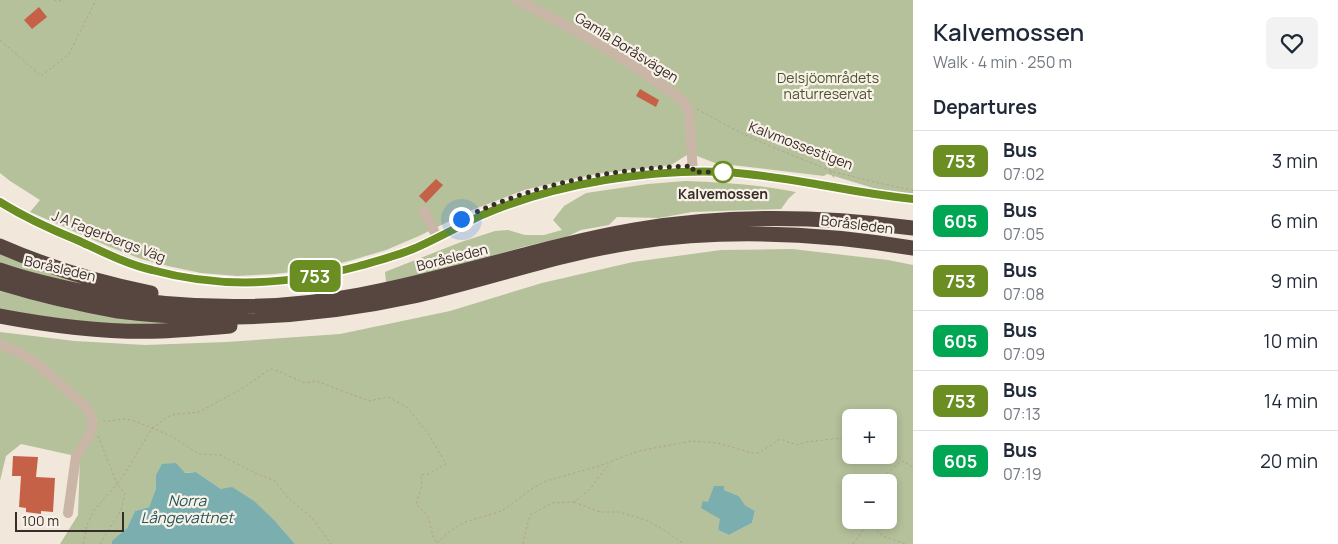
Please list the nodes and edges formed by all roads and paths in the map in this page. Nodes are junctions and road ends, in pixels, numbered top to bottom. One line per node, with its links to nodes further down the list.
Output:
1 (55, 0): 2 (path)
2 (62, 0)
3 (96, 0): 5 (path)
4 (517, 0): 6 (street, Gamla Boråsvägen)
5 (0, 40)
6 (686, 106): 7 (path, Kalvmossestigen); 8 (street)
7 (830, 170): 9 (path); 10 (path, Kalvmossestigen)
8 (693, 172): 11 (street, J A Fagerbergs Väg); 15 (street, J A Fagerbergs Väg)
9 (836, 182)
10 (913, 190)
11 (913, 199)
12 (0, 202): 15 (street, J A Fagerbergs Väg)
13 (424, 211): 15 (street)
14 (913, 228): 22 (highway, Boråsleden)
15 (437, 237)
16 (0, 238): 20 (street)
17 (0, 246): 20 (highway)
18 (913, 248): 23 (highway, Boråsleden)
19 (0, 270): 22 (highway, Boråsleden)
20 (64, 270): 22 (highway)
21 (0, 283): 23 (highway, Boråsleden)
22 (228, 306)
23 (328, 311): 24 (highway)
24 (0, 316)
25 (0, 344): 26 (street)
26 (93, 422): 27 (path); 34 (path); 36 (street)
27 (152, 428): 34 (path); 41 (path); 42 (path)
28 (842, 438): 31 (path)
29 (897, 454): 30 (path)
30 (902, 460): 32 (path); 33 (path)
31 (612, 461): 35 (path); 42 (path)
32 (913, 466)
33 (886, 474)
34 (117, 484): 39 (path); 40 (path)
35 (574, 502): 43 (path); 44 (path)
36 (68, 513)
37 (863, 529): 45 (path)
38 (876, 529): 46 (path)
39 (83, 544)
40 (100, 544)
41 (331, 544)
42 (437, 544)
43 (523, 544)
44 (684, 544)
45 (852, 544)
46 (905, 544)

